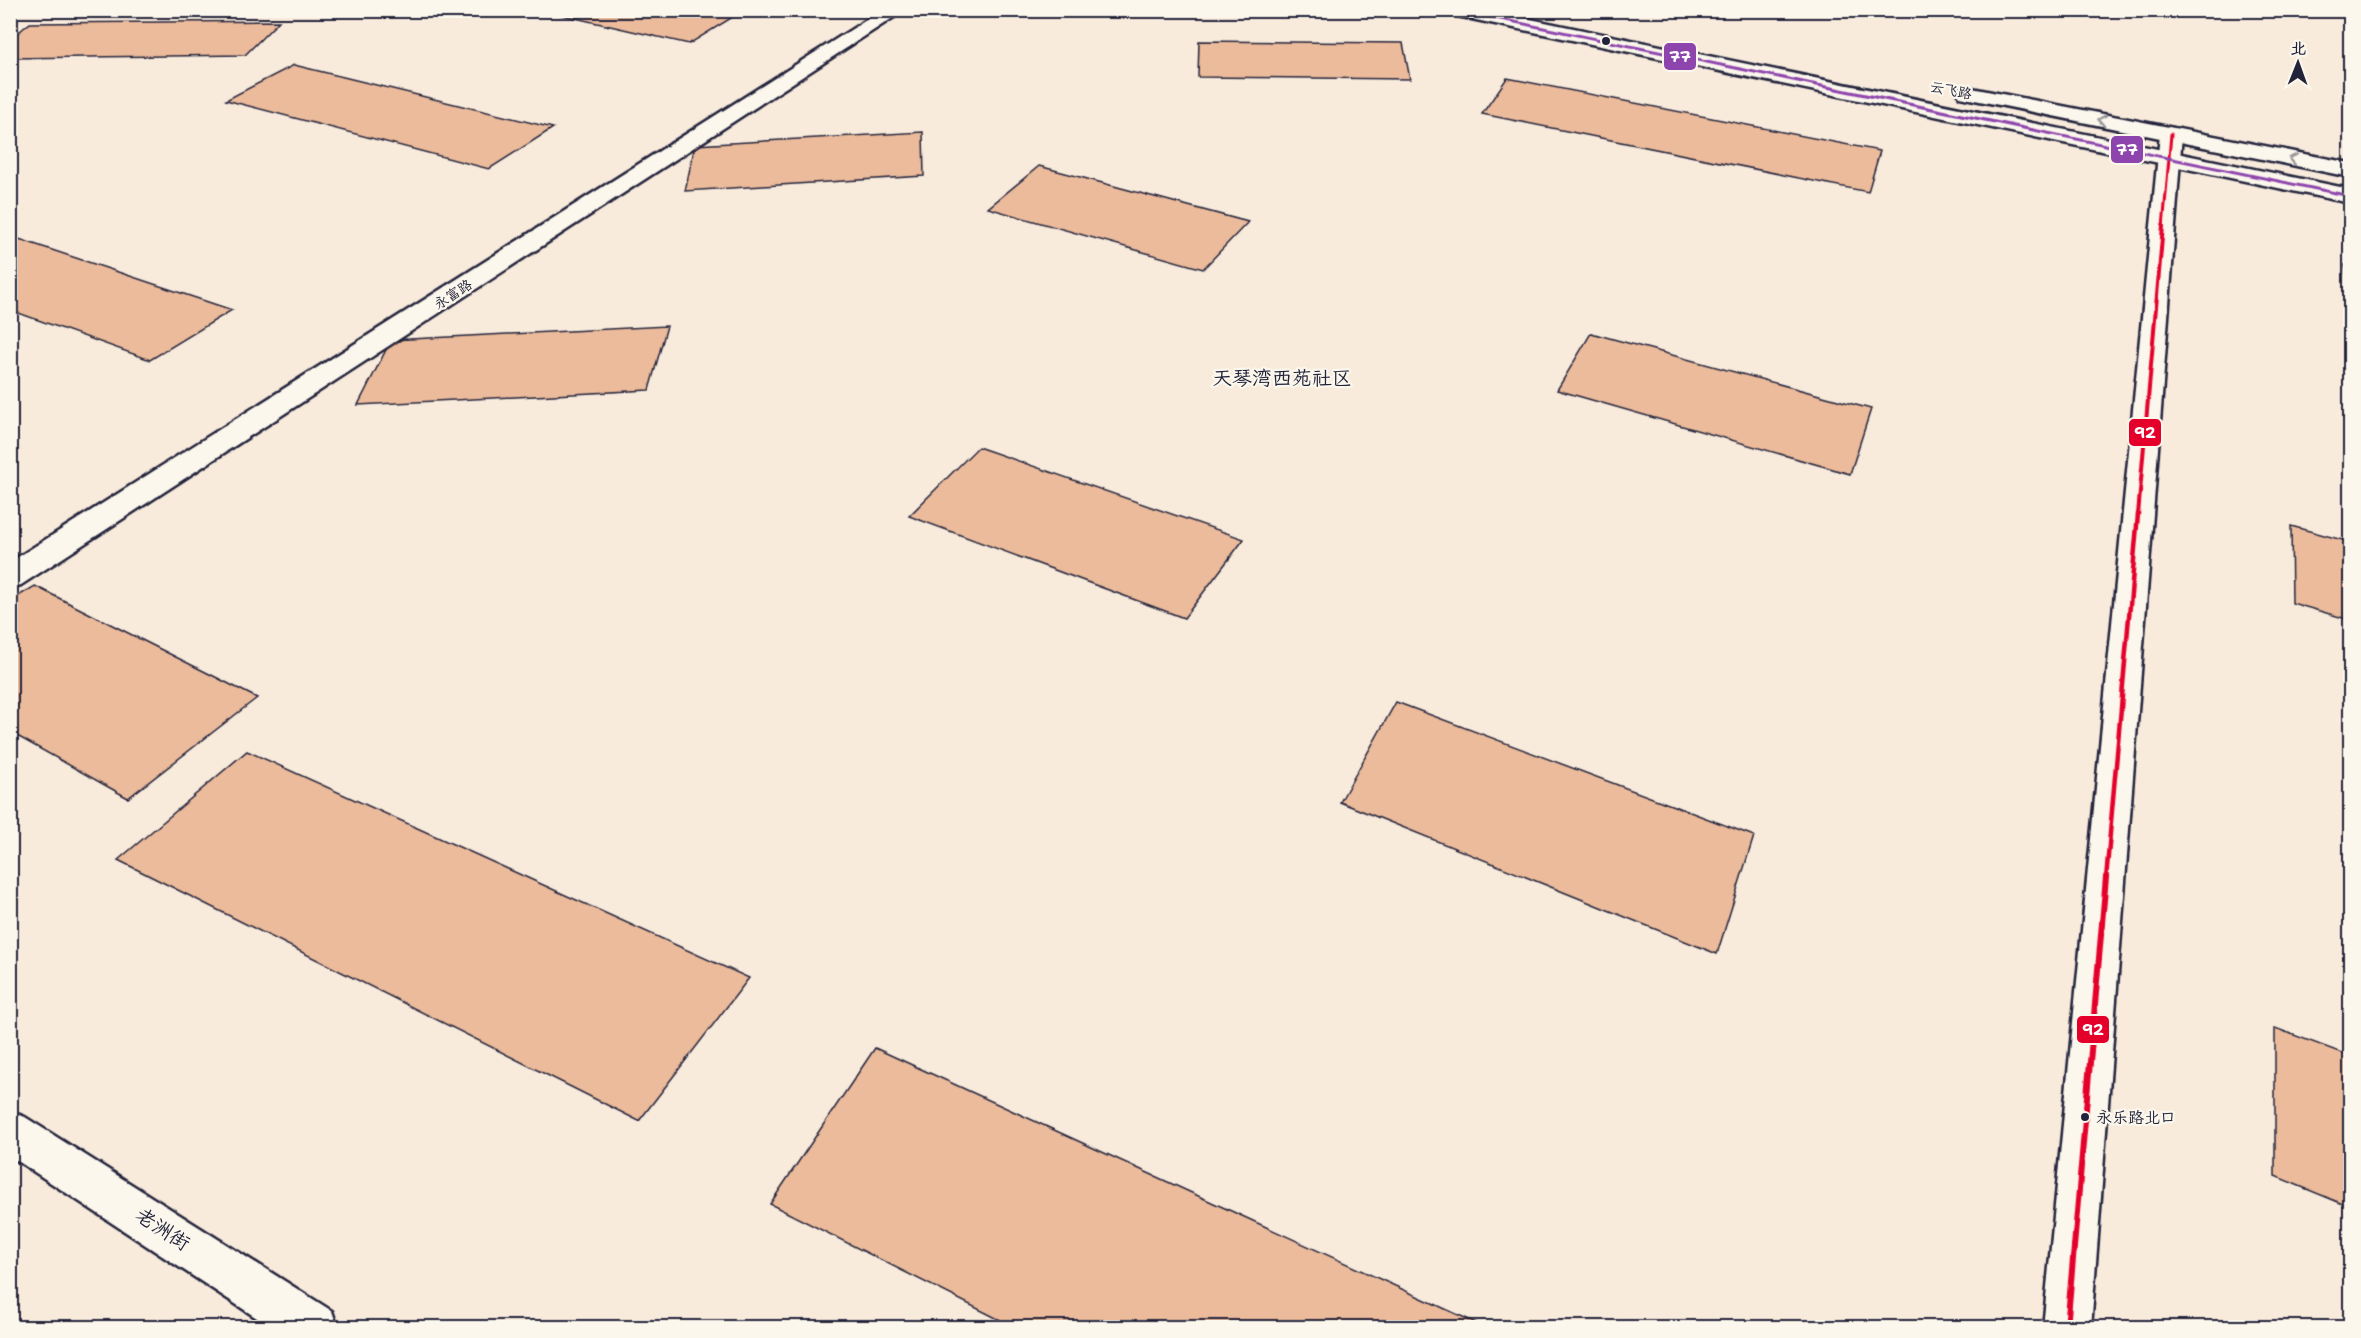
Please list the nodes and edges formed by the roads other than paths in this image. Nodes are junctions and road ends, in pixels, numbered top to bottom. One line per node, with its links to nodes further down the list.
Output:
1 (897, 10): 9 (street, 永富路)
2 (1457, 10): 6 (street, 云飞路)
3 (1551, 10): 4 (street)
4 (1692, 39)
5 (1949, 90): 6 (street, 云飞路, one-way to 5)
6 (2170, 146): 7 (street, 云飞路, one-way to 6); 8 (street, 云飞路); 12 (street)
7 (2350, 170)
8 (2350, 196)
9 (10, 577)
10 (10, 1131): 11 (street, 老洲街)
11 (315, 1328)
12 (2067, 1328)

